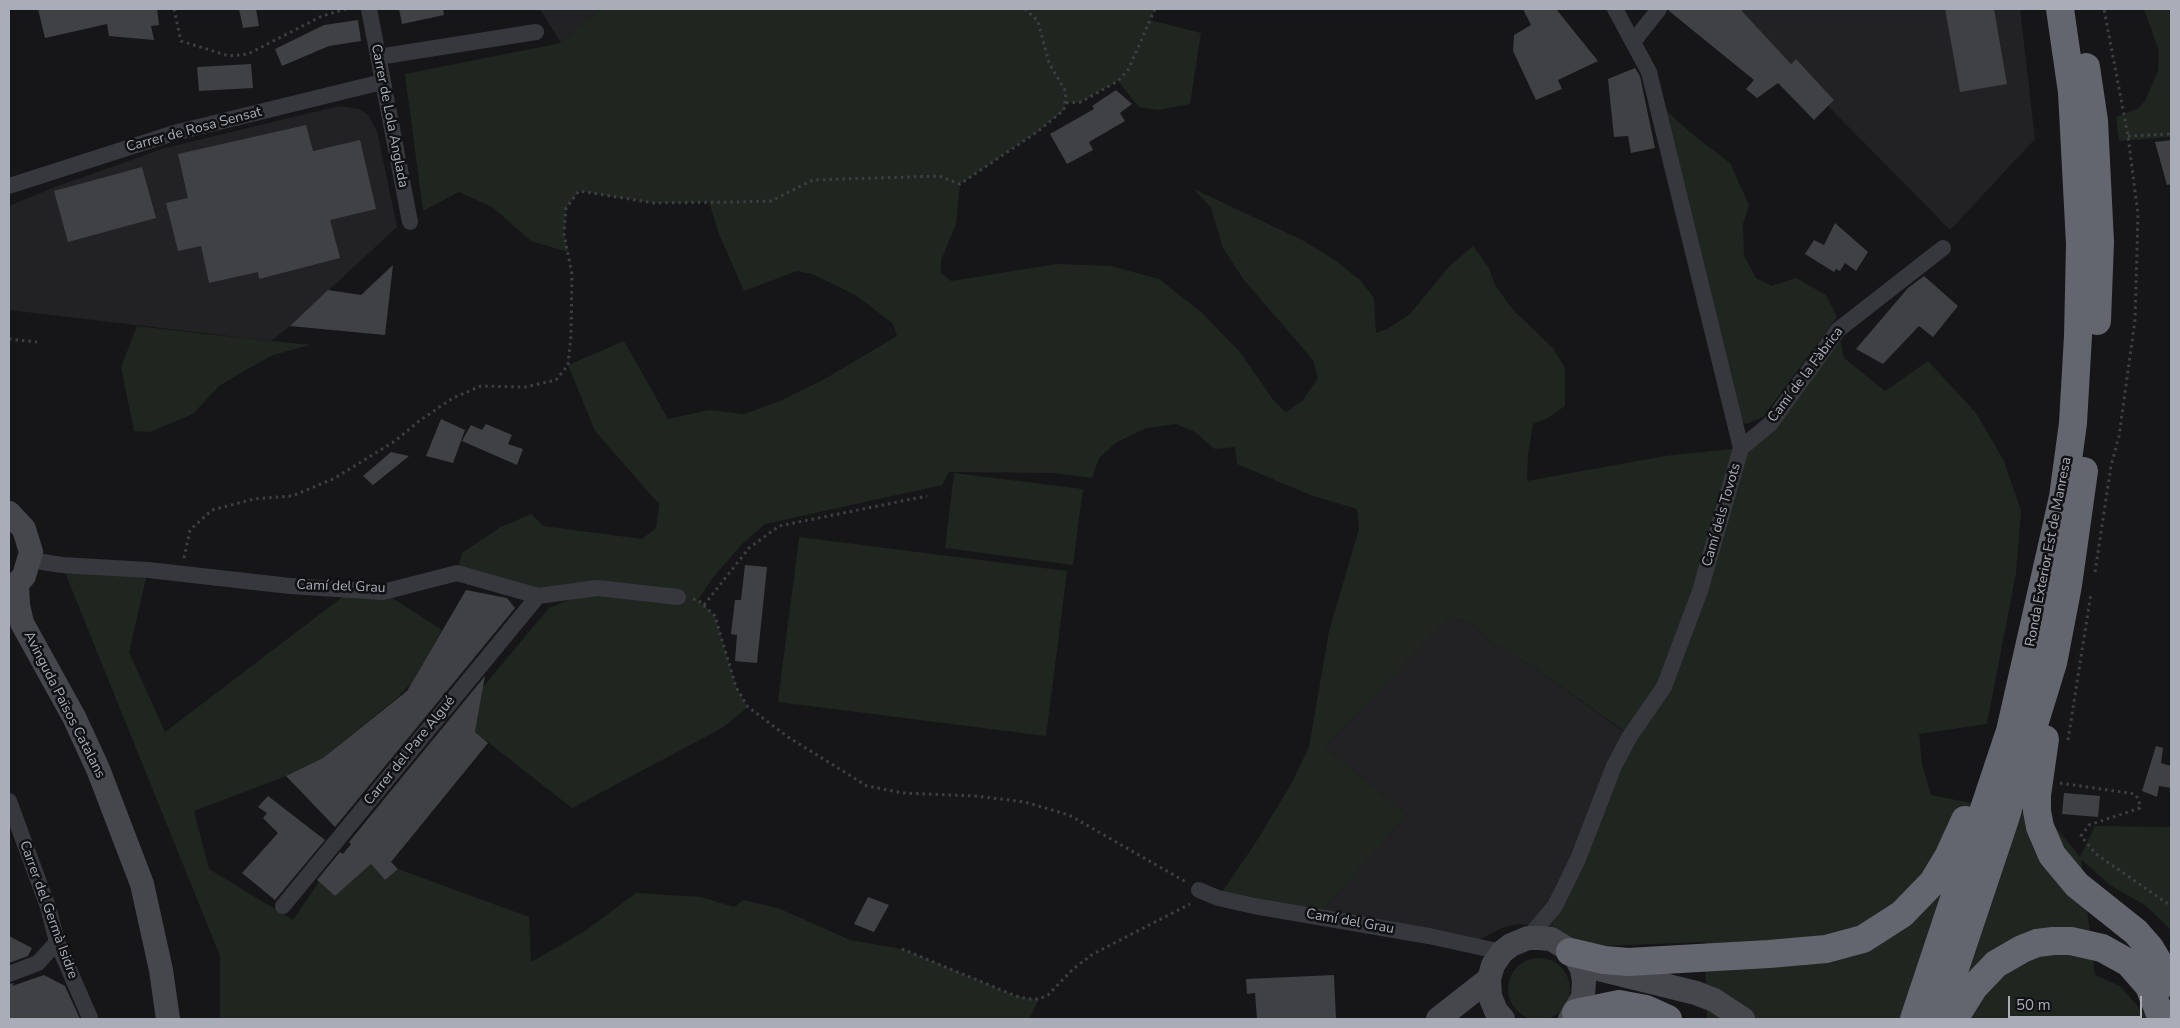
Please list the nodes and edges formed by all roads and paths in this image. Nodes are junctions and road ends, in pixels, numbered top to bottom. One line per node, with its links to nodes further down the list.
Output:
1 (174, 9): 2 (path)
2 (346, 9)
3 (369, 9): 13 (street, Carrer de Lola Anglada)
4 (1025, 9): 15 (path)
5 (1156, 9): 15 (path)
6 (1615, 9): 12 (street, Camí dels Tovots)
7 (1659, 9): 12 (street)
8 (2060, 9): 36 (highway, Ronda Exterior Est de Manresa)
9 (2078, 9): 35 (highway, Ronda Exterior Est de Manresa)
10 (2104, 9): 17 (path)
11 (536, 32): 13 (street)
12 (1633, 42): 23 (street, Camí dels Tovots)
13 (378, 57): 14 (street, Carrer de Lola Anglada)
14 (382, 82): 18 (street, Carrer de Rosa Sensat); 19 (street, Carrer de Lola Anglada)
15 (1066, 103): 27 (path)
16 (2171, 134): 17 (path)
17 (2128, 136): 28 (path)
18 (9, 186)
19 (410, 222)
20 (1943, 248): 23 (street, Camí de la Fàbrica)
21 (9, 339): 22 (path)
22 (36, 342)
23 (1741, 448): 43 (street, Camí dels Tovots)
24 (927, 496): 33 (path)
25 (9, 513): 26 (street)
26 (30, 560): 27 (street, Camí del Grau); 29 (street, Avinguda Països Catalans)
27 (183, 574): 31 (street, Camí del Grau)
28 (2093, 582)
29 (13, 589): 34 (street, Avinguda Països Catalans)
30 (2092, 592): 37 (path)
31 (538, 596): 32 (street, Camí del Grau); 41 (street, Carrer del Pare Algué)
32 (678, 597): 33 (path)
33 (704, 605): 40 (path)
34 (15, 617): 54 (street, Avinguda Països Catalans)
35 (2054, 663): 38 (highway); 59 (highway, Ronda Exterior Est de Manresa)
36 (2010, 731): 47 (highway); 58 (highway, Ronda Exterior Est de Manresa)
37 (2067, 744)
38 (2039, 778): 42 (path); 50 (highway)
39 (9, 801): 44 (street, Carrer del Germà Isidre)
40 (1203, 892): 45 (path); 46 (street, Camí del Grau)
41 (283, 906)
42 (2171, 906)
43 (1528, 938): 46 (street); 47 (street)
44 (57, 942): 48 (street); 53 (street, Carrer del Germà Isidre)
45 (902, 949)
46 (1502, 952): 49 (street)
47 (1575, 958): 51 (street); 52 (street)
48 (9, 974)
49 (1489, 979): 55 (street); 56 (street)
50 (2171, 983)
51 (1576, 1010): 52 (street); 57 (highway)
52 (1735, 1015)
53 (90, 1018)
54 (168, 1019)
55 (1438, 1019)
56 (1503, 1019)
57 (1668, 1019)
58 (1914, 1019)
59 (1938, 1019)
60 (1954, 1019): 61 (highway)
61 (2162, 1019)

